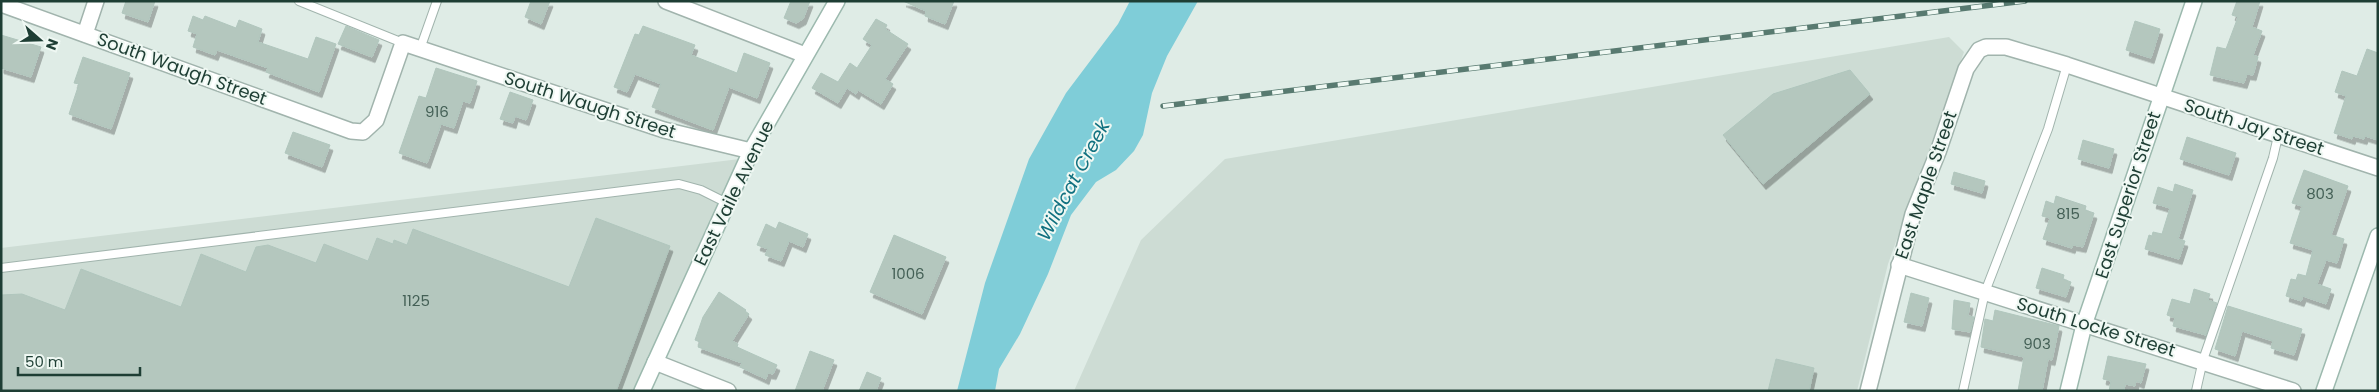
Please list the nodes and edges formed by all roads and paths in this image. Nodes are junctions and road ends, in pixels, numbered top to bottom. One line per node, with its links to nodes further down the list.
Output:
1 (96, 1): 8 (street)
2 (299, 1): 9 (lane)
3 (437, 1): 11 (lane)
4 (666, 1): 12 (street)
5 (837, 1): 12 (street, East Vaile Avenue)
6 (2194, 1): 14 (street, East Superior Street)
7 (1, 4): 8 (street, South Waugh Street)
8 (85, 34): 9 (street, South Waugh Street)
9 (403, 43): 11 (street, South Waugh Street)
10 (1986, 47): 13 (street, South Jay Street); 20 (street, East Maple Street)
11 (420, 49): 16 (street, South Waugh Street)
12 (805, 55): 16 (street, East Vaile Avenue)
13 (2068, 65): 14 (street, South Jay Street); 22 (lane)
14 (2160, 97): 15 (street, South Jay Street); 23 (street, East Superior Street)
15 (2278, 136): 17 (street, South Jay Street); 24 (lane)
16 (751, 151): 18 (street, East Vaile Avenue)
17 (2378, 168)
18 (727, 203): 21 (lane); 25 (street, East Vaile Avenue)
19 (2378, 236): 33 (street)
20 (1899, 265): 22 (street, South Locke Street); 28 (street, East Maple Street)
21 (1, 268)
22 (1985, 292): 23 (street, South Locke Street); 29 (lane)
23 (2084, 325): 24 (street, South Locke Street); 30 (street, East Superior Street)
24 (2203, 360): 31 (lane); 32 (street, South Locke Street)
25 (655, 362): 26 (street, East Vaile Avenue); 27 (street)
26 (642, 391)
27 (728, 391)
28 (1868, 391)
29 (1963, 391)
30 (2068, 391)
31 (2196, 391)
32 (2293, 391)
33 (2324, 391)

